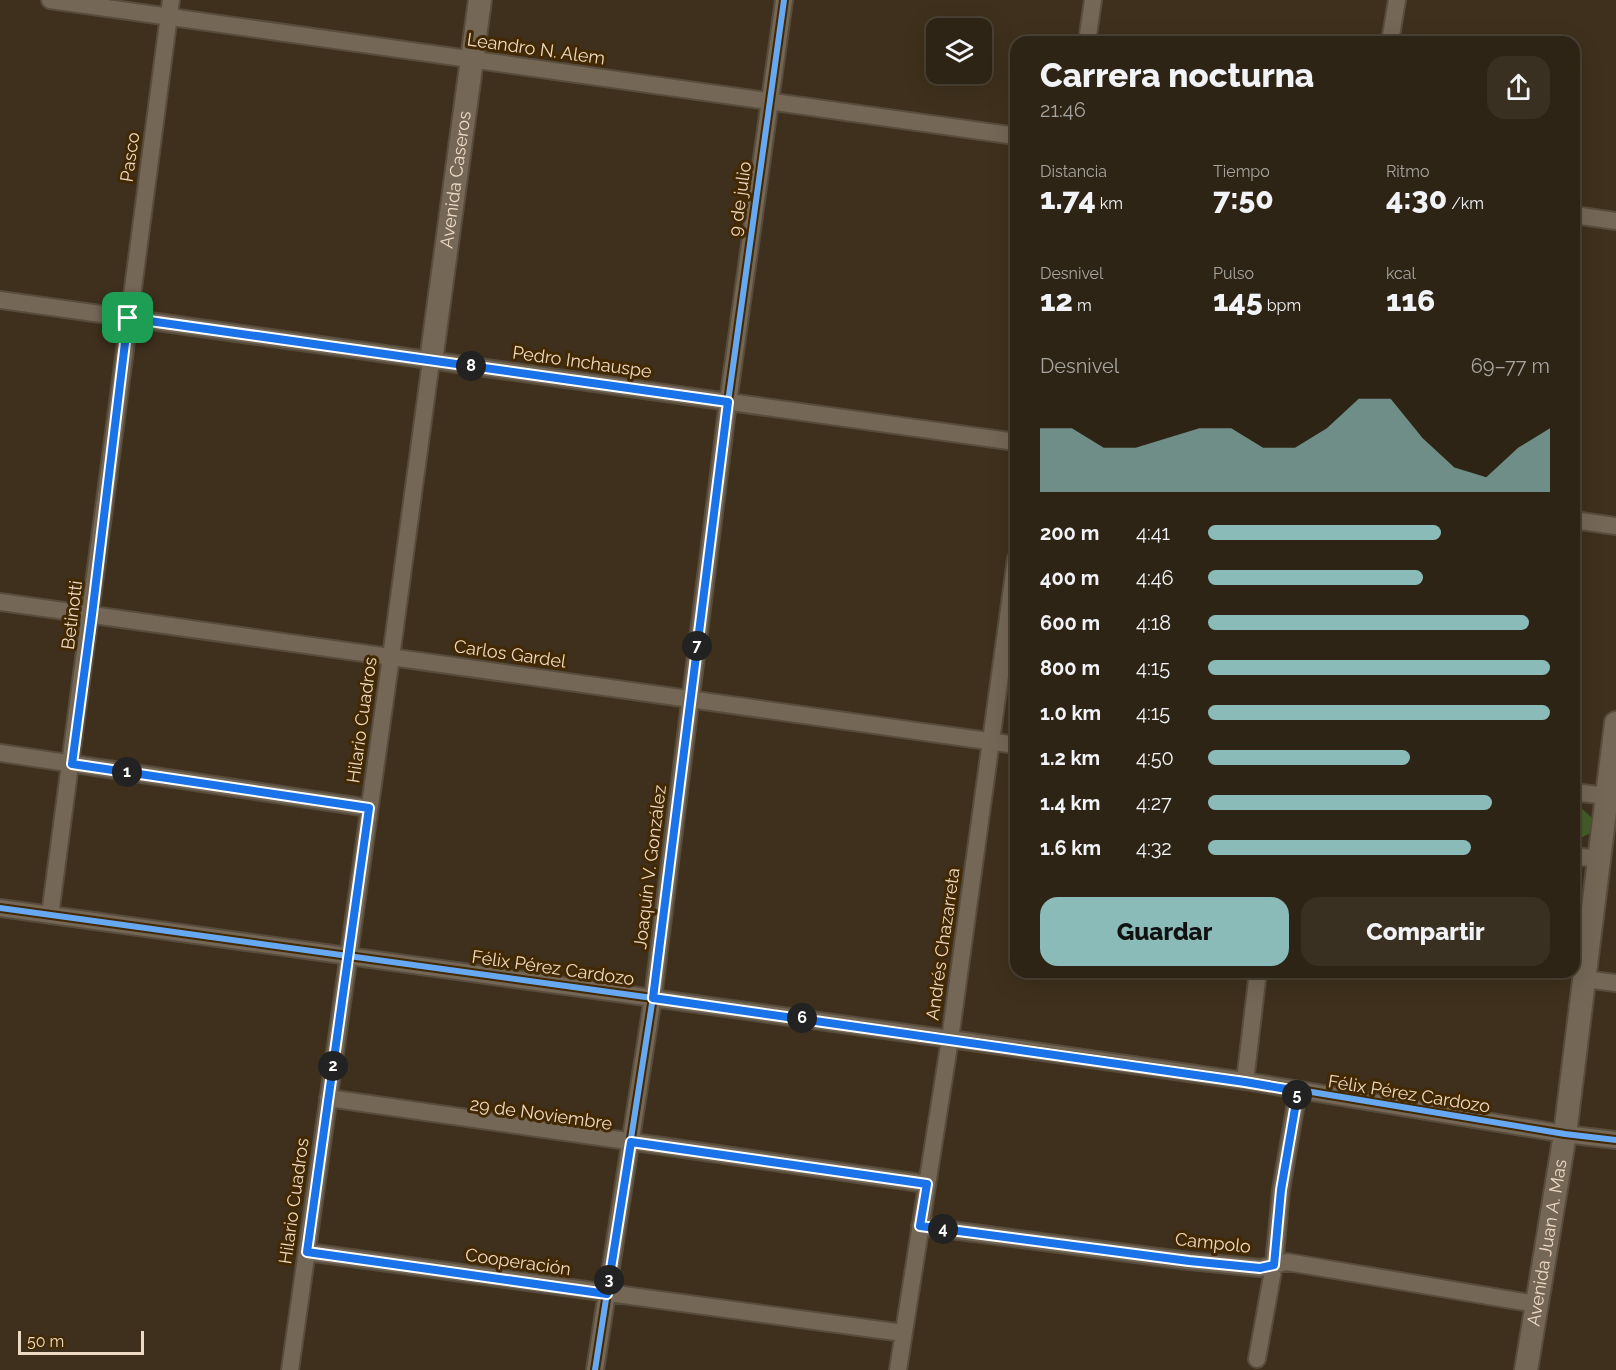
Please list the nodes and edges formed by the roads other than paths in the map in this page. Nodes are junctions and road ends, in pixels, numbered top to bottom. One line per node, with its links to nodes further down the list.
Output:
1 (50, 0): 6 (street, Leandro N. Alem)
2 (480, 0): 9 (main road, Avenida Caseros)
3 (784, 0): 10 (street, 9 de julio)
4 (1093, 0): 7 (street)
5 (1397, 0): 8 (street)
6 (170, 8): 9 (street, Leandro N. Alem); 15 (street, Pasco)
7 (1088, 36)
8 (1391, 36)
9 (472, 60): 10 (street, Leandro N. Alem); 16 (main road, Avenida Caseros)
10 (769, 101): 11 (street, Leandro N. Alem); 17 (street, 9 de julio)
11 (1010, 135)
12 (1580, 215): 13 (street)
13 (1616, 220)
14 (0, 300): 15 (street, Pedro Inchauspe)
15 (128, 318): 16 (street, Pedro Inchauspe); 23 (street, Betinotti)
16 (431, 360): 17 (street, Pedro Inchauspe); 24 (street, Hilario Cuadros)
17 (728, 402): 18 (street, Pedro Inchauspe); 25 (street, Joaquín V. González)
18 (1010, 441)
19 (1580, 521): 20 (street)
20 (1616, 526)
21 (1010, 601): 27 (street, Andrés Chazarreta)
22 (0, 602): 23 (street, Carlos Gardel)
23 (92, 615): 24 (street, Carlos Gardel); 30 (street, Betinotti)
24 (391, 657): 25 (street, Carlos Gardel); 33 (street, Hilario Cuadros)
25 (691, 699): 27 (street, Carlos Gardel); 43 (street, Joaquín V. González)
26 (1616, 723): 32 (main road, Avenida Juan A. Mas)
27 (990, 741): 28 (street, Carlos Gardel); 44 (street, Andrés Chazarreta)
28 (1010, 744)
29 (0, 753): 30 (street)
30 (72, 764): 33 (street); 38 (street, Betinotti)
31 (1580, 793): 32 (street)
32 (1606, 796): 34 (main road, Avenida Juan A. Mas)
33 (369, 808): 39 (street, Hilario Cuadros)
34 (1609, 828): 36 (main road, Avenida Juan A. Mas)
35 (1580, 857): 36 (street)
36 (1599, 859): 41 (main road, Avenida Juan A. Mas)
37 (0, 908): 38 (street, Félix Pérez Cardozo)
38 (50, 915): 39 (street, Félix Pérez Cardozo)
39 (348, 955): 43 (street, Félix Pérez Cardozo); 47 (street, Hilario Cuadros)
40 (1257, 978): 45 (street)
41 (1584, 979): 42 (street); 48 (main road, Avenida Juan A. Mas)
42 (1616, 983)
43 (653, 998): 44 (street, Félix Pérez Cardozo); 50 (street, Joaquín V. González)
44 (950, 1039): 45 (street, Félix Pérez Cardozo); 51 (street, Andrés Chazarreta)
45 (1245, 1082): 46 (street, Félix Pérez Cardozo)
46 (1298, 1091): 48 (street, Félix Pérez Cardozo); 54 (street)
47 (328, 1098): 50 (street, 29 de Noviembre); 53 (street, Hilario Cuadros)
48 (1565, 1134): 49 (street, Félix Pérez Cardozo); 56 (main road, Avenida Juan A. Mas)
49 (1616, 1140)
50 (631, 1142): 51 (street, 29 de Noviembre); 55 (street, Joaquín V. González)
51 (927, 1184): 52 (street, Andrés Chazarreta)
52 (920, 1226): 54 (street, Campolo); 57 (street, Andrés Chazarreta)
53 (307, 1252): 55 (street, Cooperación); 59 (street, Hilario Cuadros)
54 (1274, 1265): 56 (street, Campolo); 58 (street)
55 (607, 1294): 57 (street, Cooperación); 60 (street, Joaquín V. González)
56 (1536, 1304): 62 (main road, Avenida Juan A. Mas)
57 (903, 1333): 61 (street, Andrés Chazarreta)
58 (1257, 1359)
59 (290, 1370)
60 (595, 1370)
61 (898, 1370)
62 (1526, 1370)

